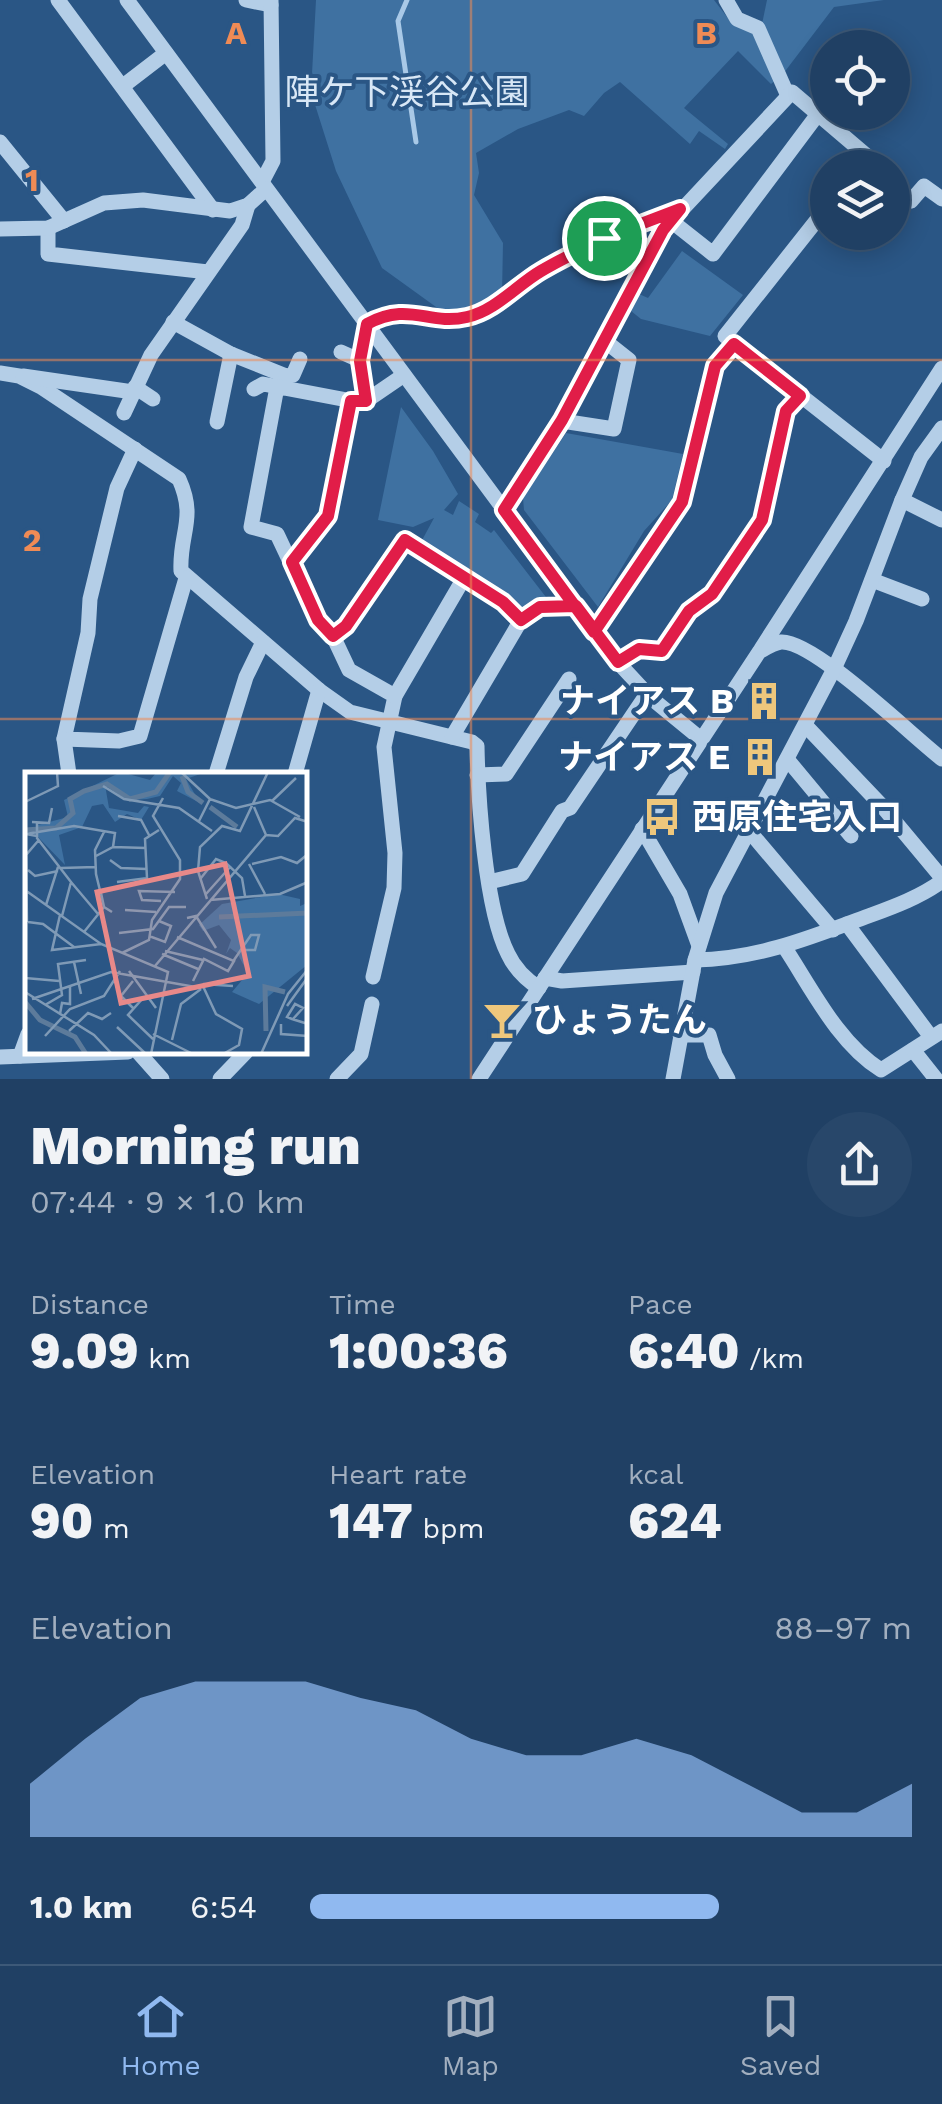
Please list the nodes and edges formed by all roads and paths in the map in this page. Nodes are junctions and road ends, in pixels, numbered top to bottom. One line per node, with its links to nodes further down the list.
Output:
1 (58, 0): 7 (street)
2 (127, 0): 6 (street)
3 (246, 0): 5 (street)
4 (726, 0): 8 (street)
5 (271, 3): 14 (street)
6 (166, 53): 7 (street); 14 (street)
7 (123, 86): 18 (street)
8 (788, 96): 9 (street); 19 (street)
9 (810, 107)
10 (810, 125): 19 (street)
11 (837, 130): 13 (street)
12 (0, 142): 20 (street)
13 (860, 150)
14 (264, 186): 17 (street); 26 (street)
15 (942, 199): 16 (street)
16 (910, 201)
17 (248, 205): 18 (street); 24 (street)
18 (213, 210): 20 (street)
19 (675, 214): 26 (street); 27 (street)
20 (64, 221): 21 (street)
21 (48, 228): 22 (street); 24 (street)
22 (0, 229)
23 (810, 229): 28 (street)
24 (208, 272): 25 (street)
25 (172, 322): 30 (street); 38 (street)
26 (367, 324): 32 (street); 35 (street)
27 (605, 341): 45 (street); 45 (street)
28 (734, 344): 41 (street); 61 (street)
29 (342, 352): 32 (street)
30 (231, 354): 37 (street); 46 (street)
31 (300, 359): 37 (street)
32 (360, 361): 44 (street)
33 (942, 368): 40 (street)
34 (0, 373): 36 (street)
35 (404, 375): 44 (street); 52 (street)
36 (19, 376): 38 (street); 47 (street)
37 (282, 383): 39 (street); 44 (street); 54 (street)
38 (134, 389): 42 (street); 47 (street)
39 (254, 389)
40 (926, 391): 43 (street); 50 (street)
41 (800, 396): 50 (street); 65 (street)
42 (154, 398)
43 (942, 398)
44 (359, 401): 54 (street)
45 (562, 420): 52 (street)
46 (218, 422)
47 (119, 426): 49 (street)
48 (942, 428): 51 (street)
49 (136, 449): 55 (street); 75 (street)
50 (884, 460): 64 (street)
51 (902, 500): 53 (street); 57 (street)
52 (504, 510): 59 (street)
53 (942, 520)
54 (292, 562): 62 (street)
55 (186, 578): 63 (street); 75 (street)
56 (464, 578): 60 (street); 62 (street); 70 (street)
57 (872, 580): 58 (street); 66 (street)
58 (922, 599)
59 (576, 606): 60 (street); 61 (street)
60 (521, 620): 73 (street)
61 (594, 632): 65 (street)
62 (333, 636): 70 (street)
63 (263, 642): 68 (street); 79 (street)
64 (759, 652): 66 (street); 74 (street)
65 (618, 662): 69 (street)
66 (834, 669): 72 (street); 76 (street)
67 (569, 679): 81 (street)
68 (320, 690): 71 (street); 80 (street)
69 (647, 694): 74 (street); 85 (street)
70 (394, 696): 71 (street)
71 (388, 723): 73 (street); 90 (street)
72 (806, 726): 77 (street); 86 (street)
73 (452, 736): 81 (street)
74 (701, 739): 82 (street)
75 (64, 740): 78 (street)
76 (940, 752)
77 (787, 759): 83 (street); 84 (street)
78 (69, 772)
79 (217, 772)
80 (296, 772)
81 (477, 776): 85 (street)
82 (642, 830): 89 (street); 91 (street)
83 (750, 832): 87 (street); 89 (street)
84 (852, 836)
85 (490, 882): 91 (street)
86 (940, 885): 87 (street)
87 (840, 927): 88 (street); 93 (street)
88 (785, 948): 89 (street); 102 (street)
89 (696, 959): 91 (street); 94 (street)
90 (373, 977)
91 (542, 983): 106 (street)
92 (372, 1004): 105 (street)
93 (937, 1034): 96 (street)
94 (680, 1036): 107 (street); 108 (street)
95 (25, 1042): 101 (street)
96 (913, 1050): 102 (street); 109 (street)
97 (74, 1054): 101 (street)
98 (140, 1054): 103 (street)
99 (244, 1054): 104 (street)
100 (0, 1056): 101 (street)
101 (20, 1056)
102 (884, 1075)
103 (162, 1079)
104 (220, 1079)
105 (337, 1079)
106 (478, 1079)
107 (674, 1079)
108 (728, 1079)
109 (936, 1079)

